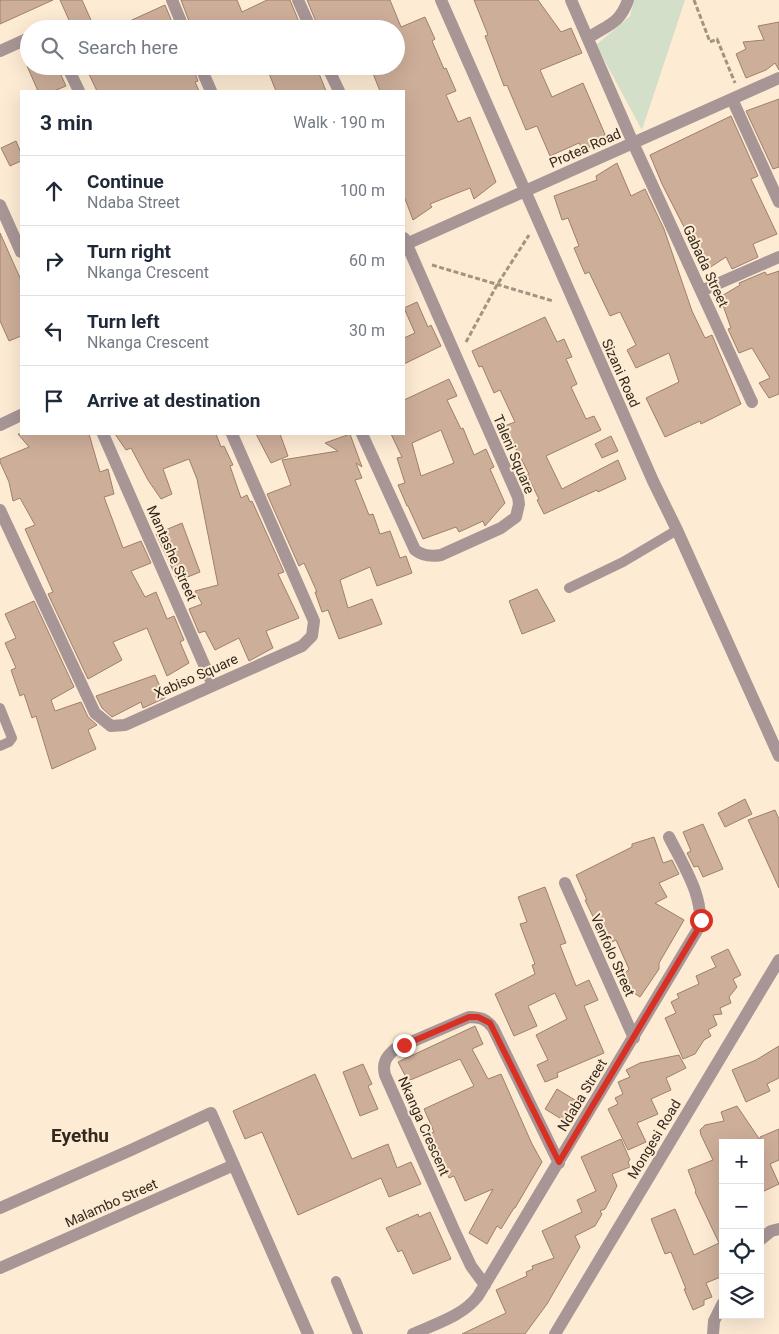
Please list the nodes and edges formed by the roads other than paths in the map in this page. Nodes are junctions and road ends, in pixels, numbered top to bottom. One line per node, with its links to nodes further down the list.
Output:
1 (172, 0): 6 (street)
2 (298, 0): 7 (street)
3 (441, 0): 20 (street, Sizani Road)
4 (571, 0): 8 (street, Gabada Street)
5 (628, 0): 8 (street)
6 (180, 20)
7 (307, 20)
8 (588, 38): 19 (street, Gabada Street)
9 (20, 42): 10 (street)
10 (0, 51)
11 (71, 75): 15 (street)
12 (204, 75): 16 (street)
13 (331, 75): 17 (street)
14 (779, 78): 18 (street, Protea Road)
15 (79, 90)
16 (211, 90)
17 (338, 90)
18 (736, 97): 19 (street, Protea Road); 21 (street)
19 (633, 143): 20 (street, Protea Road); 26 (street, Gabada Street)
20 (524, 191): 23 (street, Protea Road); 34 (street, Sizani Road)
21 (779, 202)
22 (0, 205): 24 (street)
23 (405, 242): 32 (street, Taleni Square)
24 (20, 250)
25 (779, 257): 26 (street)
26 (701, 291): 27 (street, Gabada Street)
27 (752, 402)
28 (20, 415): 29 (street)
29 (0, 425)
30 (103, 435): 36 (street, Mantashe Street)
31 (232, 435): 36 (street, Xabiso Square)
32 (362, 435)
33 (0, 510): 36 (street, Xabiso Square)
34 (677, 530): 35 (lane); 39 (street, Sizani Road)
35 (569, 588)
36 (213, 685)
37 (0, 708): 38 (lane)
38 (0, 746)
39 (779, 756)
40 (669, 837): 43 (street, Ndaba Street)
41 (565, 883): 43 (street, Venfolo Street)
42 (779, 960): 56 (street, Mongesi Road)
43 (634, 1038): 44 (street, Ndaba Street)
44 (559, 1162): 51 (street, Ndaba Street); 51 (street, Nkanga Crescent)
45 (234, 1165): 46 (street); 49 (street, Malambo Street); 53 (street)
46 (0, 1208)
47 (779, 1230): 48 (street)
48 (764, 1237)
49 (0, 1268)
50 (336, 1281): 54 (lane)
51 (485, 1285): 55 (street, Ndaba Street)
52 (719, 1311): 57 (street)
53 (308, 1334)
54 (358, 1334)
55 (413, 1334)
56 (554, 1334)
57 (713, 1334)

